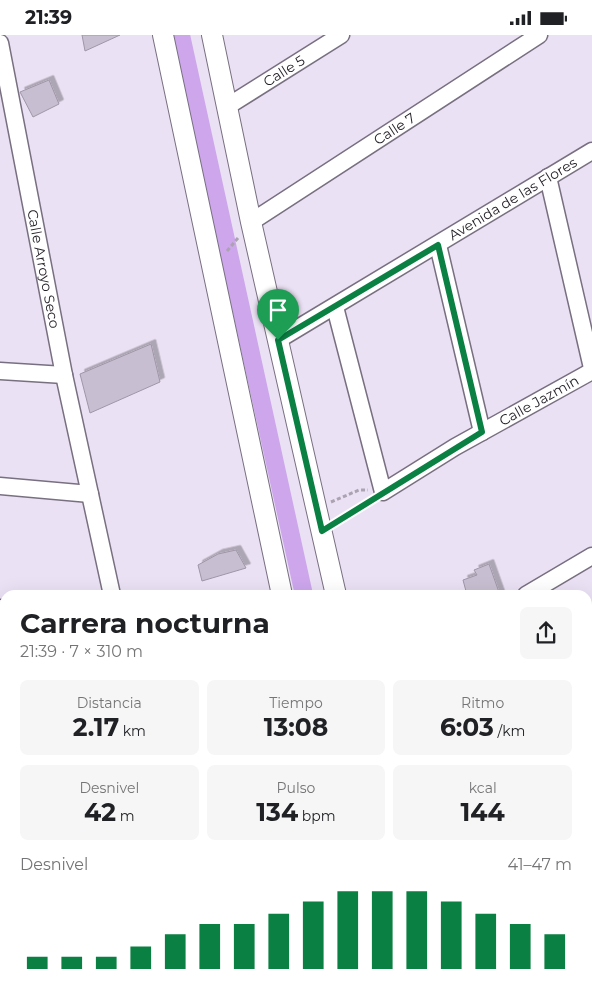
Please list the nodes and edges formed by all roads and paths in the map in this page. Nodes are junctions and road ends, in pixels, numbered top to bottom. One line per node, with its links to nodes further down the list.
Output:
1 (163, 35): 25 (street)
2 (212, 35): 6 (street)
3 (341, 35): 6 (street, Calle 5)
4 (539, 35): 9 (street, Calle 7)
5 (0, 43): 16 (street, Calle Arroyo Seco)
6 (228, 106): 9 (street)
7 (592, 151): 8 (street, Avenida de las Flores)
8 (548, 177): 10 (street, Avenida de las Flores); 14 (street)
9 (246, 228): 11 (path); 13 (street)
10 (438, 245): 12 (street, Avenida de las Flores); 17 (street)
11 (223, 255)
12 (335, 307): 13 (street, Avenida de las Flores); 19 (street)
13 (278, 340): 21 (street)
14 (592, 369): 17 (street, Calle Jazmín)
15 (0, 371): 16 (street)
16 (64, 375): 20 (street, Calle Arroyo Seco)
17 (482, 432): 19 (street, Calle Jazmín)
18 (0, 486): 20 (street)
19 (383, 492): 21 (path); 22 (path)
20 (90, 494): 24 (street, Calle Arroyo Seco)
21 (316, 509): 22 (street)
22 (322, 531): 26 (street)
23 (592, 556): 27 (street)
24 (111, 590)
25 (281, 590)
26 (335, 590)
27 (534, 590)

